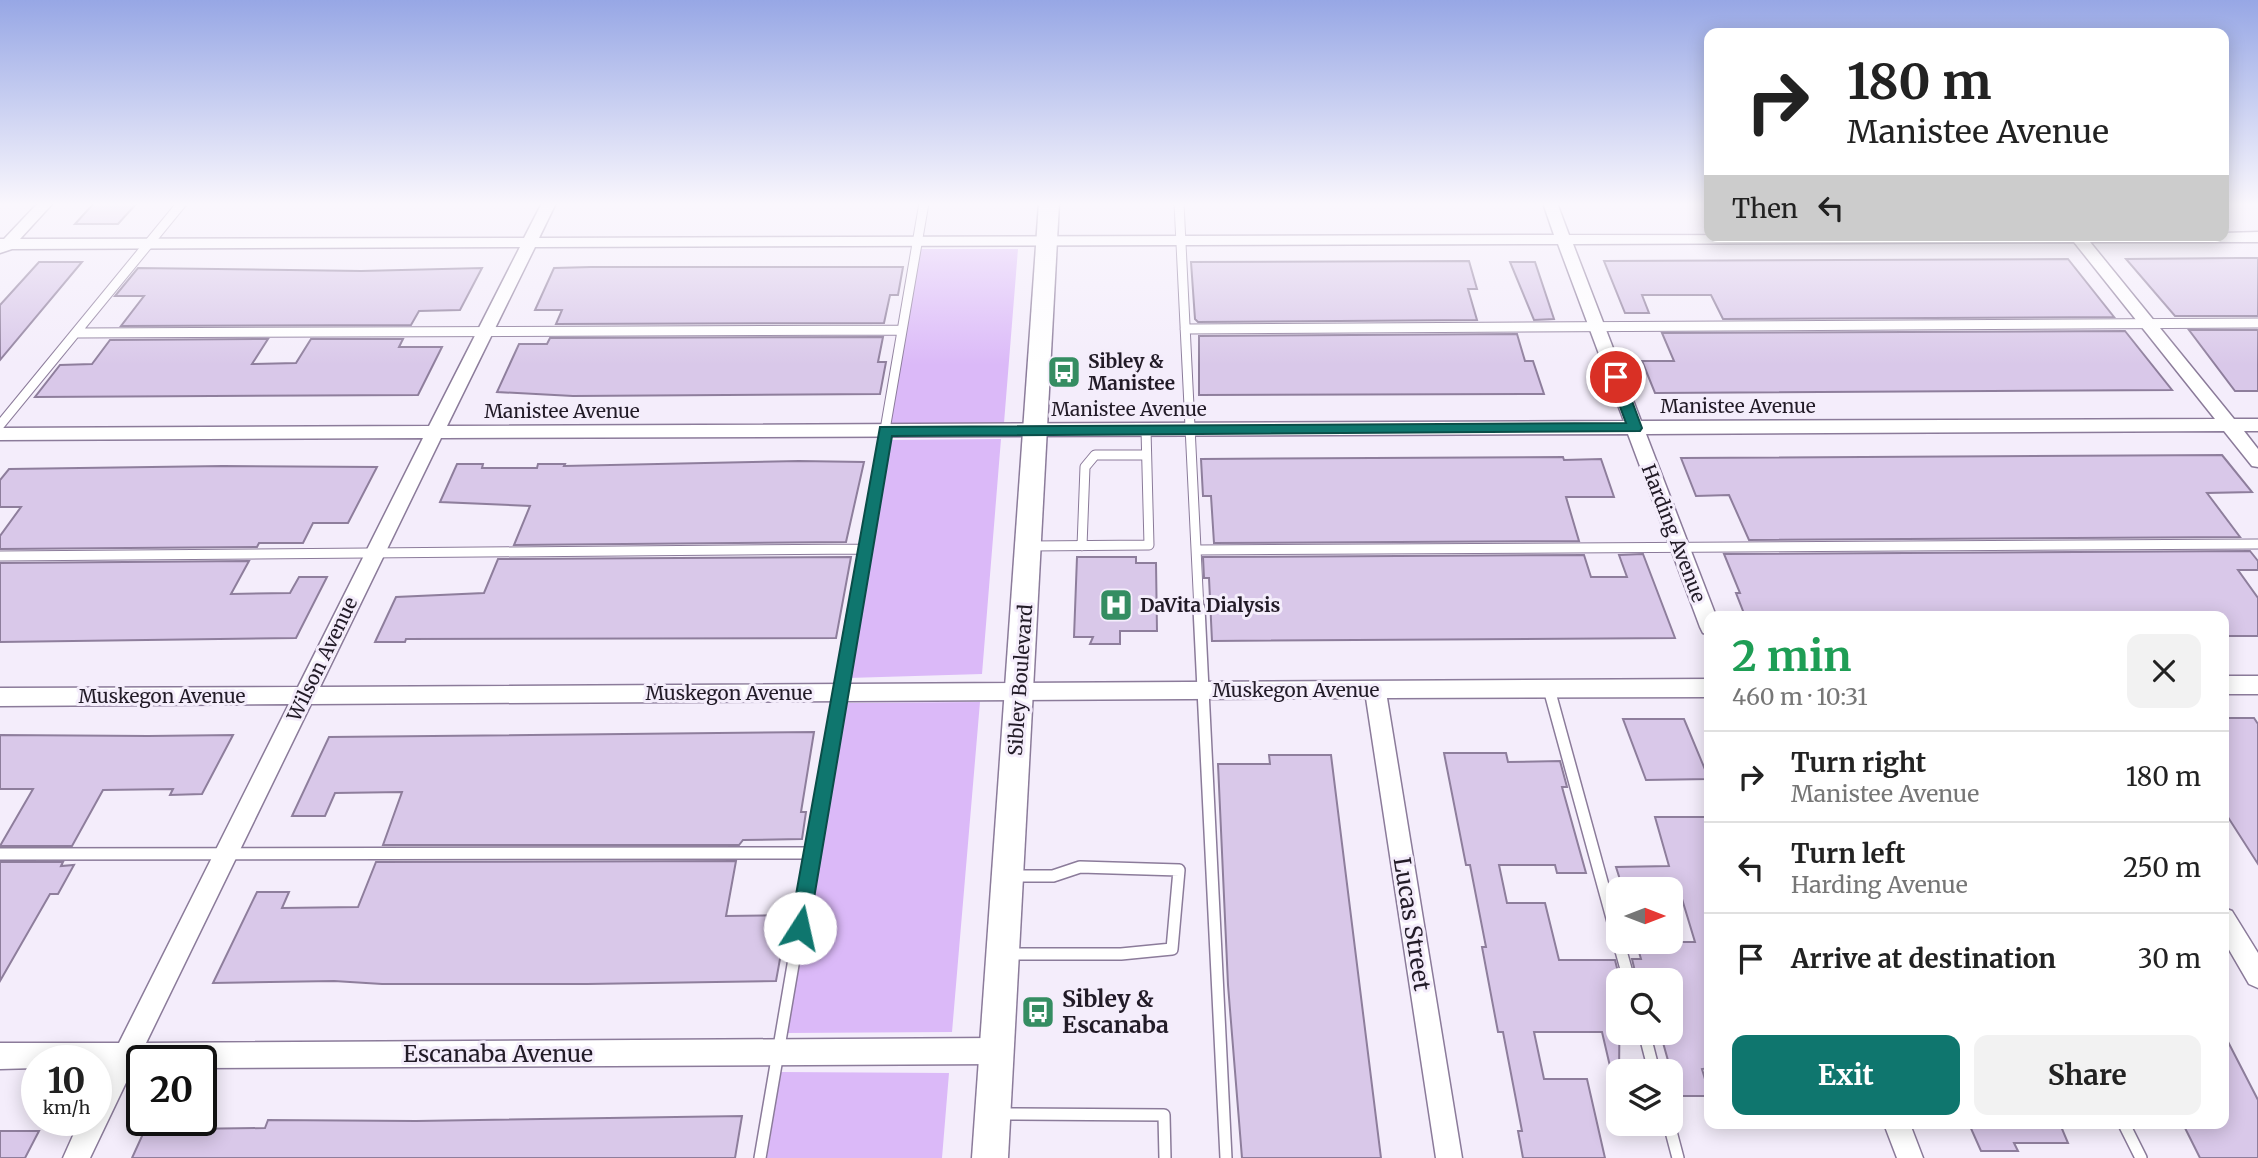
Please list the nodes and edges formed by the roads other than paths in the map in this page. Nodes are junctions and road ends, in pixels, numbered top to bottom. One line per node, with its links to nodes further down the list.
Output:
1 (138, 257): 14 (lane)
2 (522, 257): 13 (street, Wilson Avenue)
3 (914, 257): 12 (lane)
4 (1046, 257): 20 (main road, Sibley Boulevard)
5 (1182, 257): 11 (lane)
6 (1571, 257): 10 (street, Harding Avenue)
7 (2094, 257): 9 (street)
8 (2258, 323): 9 (lane)
9 (2148, 324): 10 (lane); 16 (street)
10 (1597, 327): 11 (lane); 18 (street, Harding Avenue)
11 (1185, 329): 19 (lane)
12 (902, 330): 13 (lane); 22 (lane)
13 (485, 332): 14 (lane); 23 (street, Wilson Avenue)
14 (76, 333): 15 (lane)
15 (0, 425)
16 (2230, 425): 17 (street, Manistee Avenue); 18 (street, Manistee Avenue); 26 (street)
17 (2258, 425)
18 (1635, 428): 19 (street, Manistee Avenue); 30 (street, Harding Avenue)
19 (1189, 429): 21 (street, Manistee Avenue); 32 (lane)
20 (1035, 430): 21 (street, Manistee Avenue); 22 (street, Manistee Avenue); 28 (main road, Sibley Boulevard)
21 (1146, 430): 25 (lane)
22 (886, 431): 23 (street, Manistee Avenue); 31 (lane)
23 (435, 433): 24 (street, Manistee Avenue); 33 (street, Wilson Avenue)
24 (0, 434)
25 (1146, 456): 29 (lane); 29 (lane)
26 (2258, 461)
27 (2258, 544): 30 (lane)
28 (1028, 546): 29 (lane); 43 (main road, Sibley Boulevard)
29 (1082, 546)
30 (1680, 547): 32 (lane); 35 (street, Harding Avenue)
31 (864, 549): 33 (lane); 42 (lane)
32 (1196, 550): 41 (lane)
33 (374, 554): 34 (lane); 44 (street, Wilson Avenue)
34 (0, 556)
35 (1704, 611)
36 (2229, 685): 37 (street)
37 (2258, 685)
38 (1704, 688): 39 (street, Muskegon Avenue)
39 (1549, 689): 40 (street, Muskegon Avenue); 52 (lane)
40 (1375, 690): 41 (street, Muskegon Avenue); 71 (street, Lucas Street)
41 (1203, 691): 43 (street, Muskegon Avenue); 70 (lane)
42 (840, 692): 43 (street, Muskegon Avenue); 44 (street, Muskegon Avenue); 46 (lane)
43 (1019, 692): 49 (main road, Sibley Boulevard)
44 (305, 695): 45 (street, Muskegon Avenue); 48 (street, Wilson Avenue)
45 (0, 697)
46 (812, 853): 48 (lane); 56 (lane)
47 (0, 854): 48 (lane)
48 (226, 854): 54 (street, Wilson Avenue)
49 (1007, 876): 51 (main road, Sibley Boulevard); 51 (lane)
50 (2229, 927): 53 (street)
51 (1003, 954): 55 (main road, Sibley Boulevard)
52 (1626, 968)
53 (2258, 976)
54 (131, 1045)
55 (997, 1051): 56 (street, Escanaba Avenue); 61 (main road, Sibley Boulevard)
56 (778, 1052): 57 (street, Escanaba Avenue); 67 (lane)
57 (217, 1055)
58 (0, 1056): 59 (street, Escanaba Avenue)
59 (126, 1056): 60 (street, Wilson Avenue)
60 (112, 1084)
61 (993, 1114): 68 (main road, Sibley Boulevard); 69 (lane)
62 (1899, 1129): 73 (street)
63 (2126, 1129): 74 (lane)
64 (86, 1136): 66 (street, Wilson Avenue)
65 (1672, 1136): 72 (lane)
66 (76, 1158)
67 (760, 1158)
68 (990, 1158)
69 (1166, 1158)
70 (1226, 1158)
71 (1449, 1158)
72 (1678, 1158)
73 (1910, 1158)
74 (2140, 1158)

